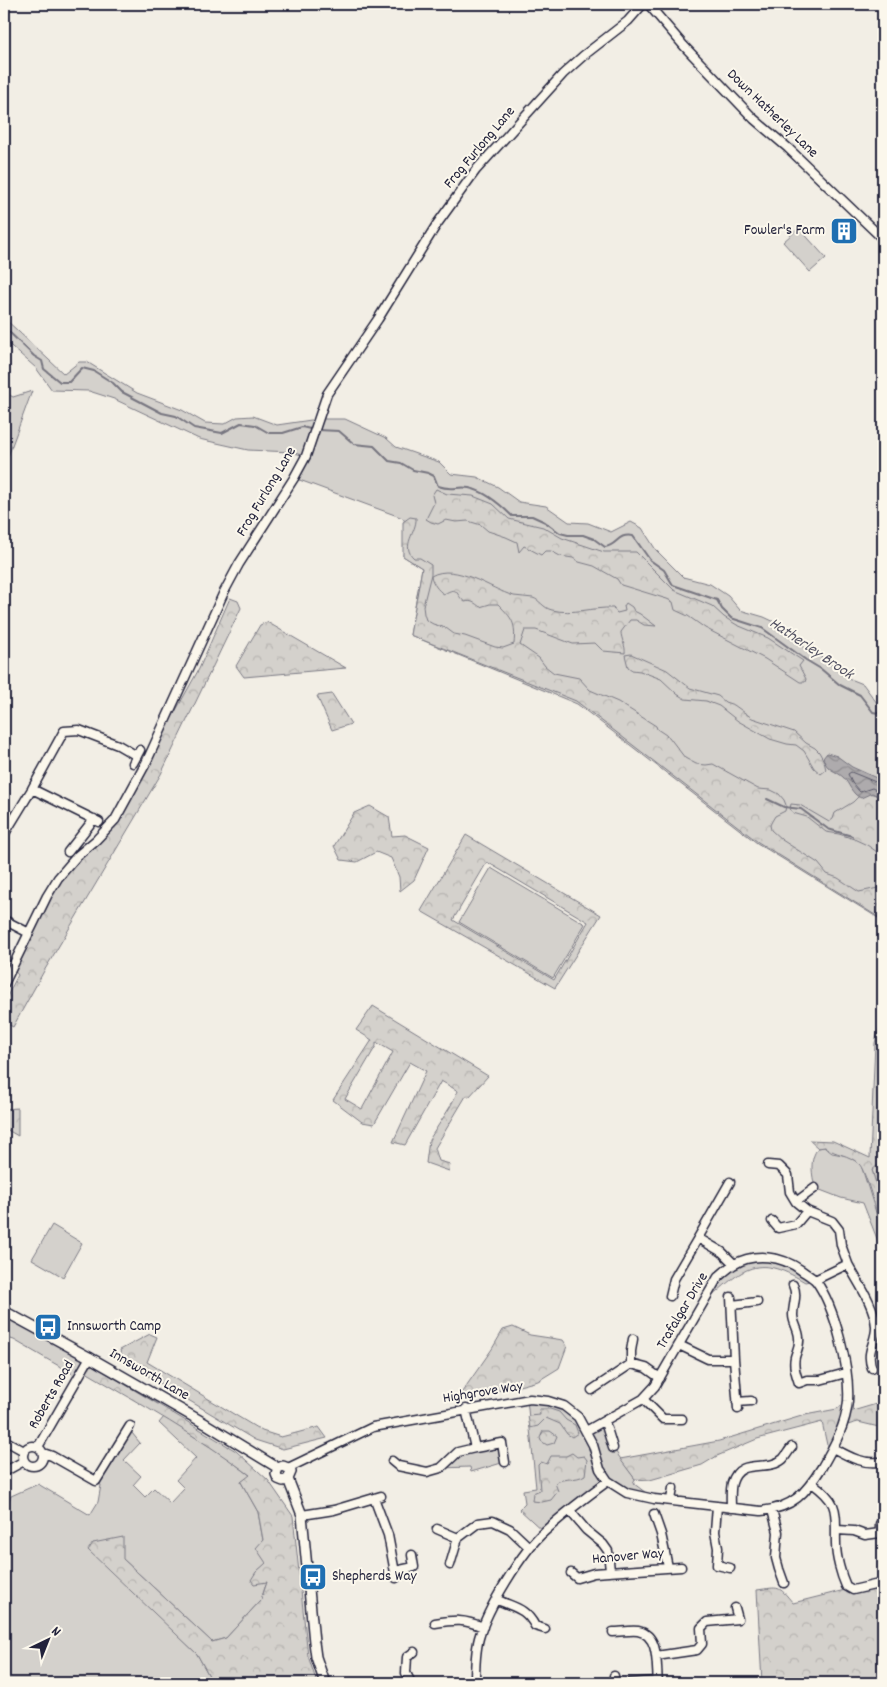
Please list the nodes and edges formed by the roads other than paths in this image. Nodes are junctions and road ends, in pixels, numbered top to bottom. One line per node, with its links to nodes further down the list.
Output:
1 (643, 4): 9 (street, Frog Furlong Lane)
2 (648, 4): 3 (street, Down Hatherley Lane)
3 (883, 239)
4 (137, 756): 5 (street)
5 (32, 789): 6 (street); 7 (street)
6 (4, 835)
7 (68, 852)
8 (4, 920): 9 (street)
9 (29, 933): 10 (street, Frog Furlong Lane)
10 (4, 984)
11 (768, 1165): 14 (street)
12 (730, 1182): 17 (street)
13 (815, 1188): 14 (street)
14 (796, 1202): 15 (street)
15 (807, 1212): 16 (street); 19 (street)
16 (776, 1227)
17 (698, 1238): 18 (street); 22 (street)
18 (734, 1264): 20 (street, Trafalgar Drive); 28 (street, Trafalgar Drive)
19 (848, 1264): 20 (street); 32 (street)
20 (815, 1280): 33 (street, Trafalgar Drive)
21 (663, 1287): 22 (street)
22 (672, 1287): 24 (street)
23 (797, 1289): 33 (street)
24 (670, 1296)
25 (757, 1302): 30 (street)
26 (4, 1311): 29 (street, Innsworth Lane)
27 (633, 1339): 31 (street)
28 (680, 1345): 30 (street); 34 (street, Trafalgar Drive)
29 (90, 1357): 48 (street, Roberts Road); 54 (street, Innsworth Lane)
30 (734, 1359): 37 (street)
31 (631, 1364): 34 (street); 35 (street)
32 (869, 1365)
33 (846, 1372): 47 (street, Trafalgar Drive)
34 (660, 1378): 36 (street, Trafalgar Drive)
35 (592, 1390)
36 (643, 1399): 39 (street); 40 (street, Trafalgar Drive)
37 (751, 1401)
38 (466, 1409): 42 (street, Highgrove Way); 45 (street); 55 (street, Highgrove Way)
39 (682, 1419)
40 (605, 1422): 42 (street, Trafalgar Drive); 46 (street)
41 (130, 1426): 48 (street)
42 (586, 1431): 58 (street, Highgrove Way)
43 (4, 1440): 49 (street)
44 (792, 1446): 63 (street)
45 (475, 1448): 51 (street); 53 (street)
46 (613, 1448)
47 (833, 1448): 52 (street); 59 (street)
48 (40, 1450): 49 (street); 50 (street)
49 (24, 1451): 50 (street)
50 (24, 1461): 56 (street)
51 (505, 1462)
52 (878, 1462)
53 (394, 1466)
54 (278, 1468): 55 (street); 57 (street)
55 (288, 1468): 57 (street)
56 (4, 1472)
57 (288, 1479): 67 (street)
58 (608, 1481): 61 (street); 64 (street)
59 (812, 1482): 65 (street); 69 (street)
60 (673, 1488): 61 (street)
61 (671, 1500): 62 (street)
62 (717, 1506): 63 (street); 77 (street)
63 (731, 1508): 65 (street)
64 (570, 1510): 72 (street); 82 (street)
65 (772, 1510): 83 (street)
66 (654, 1514): 78 (street)
67 (302, 1515): 73 (street); 97 (street)
68 (437, 1529): 71 (street)
69 (837, 1530): 70 (street); 85 (street)
70 (881, 1531)
71 (458, 1538): 72 (street); 74 (street)
72 (529, 1548): 86 (street)
73 (412, 1555)
74 (453, 1556): 75 (street); 76 (street)
75 (462, 1560)
76 (450, 1565)
77 (717, 1565): 80 (street); 81 (street)
78 (668, 1567): 79 (street, Hanover Way); 82 (street, Hanover Way)
79 (681, 1567)
80 (730, 1568)
81 (709, 1569)
82 (610, 1571): 84 (street, Hanover Way)
83 (784, 1577)
84 (575, 1578)
85 (883, 1583)
86 (496, 1599): 90 (street); 91 (street)
87 (735, 1608): 88 (street)
88 (731, 1619): 92 (street); 95 (street)
89 (435, 1622): 90 (street)
90 (482, 1627): 99 (street)
91 (545, 1629)
92 (733, 1629)
93 (617, 1634): 95 (street)
94 (399, 1651): 98 (street)
95 (656, 1656): 96 (street)
96 (658, 1682): 100 (street)
97 (325, 1683)
98 (411, 1683)
99 (475, 1683)
100 (630, 1683)

